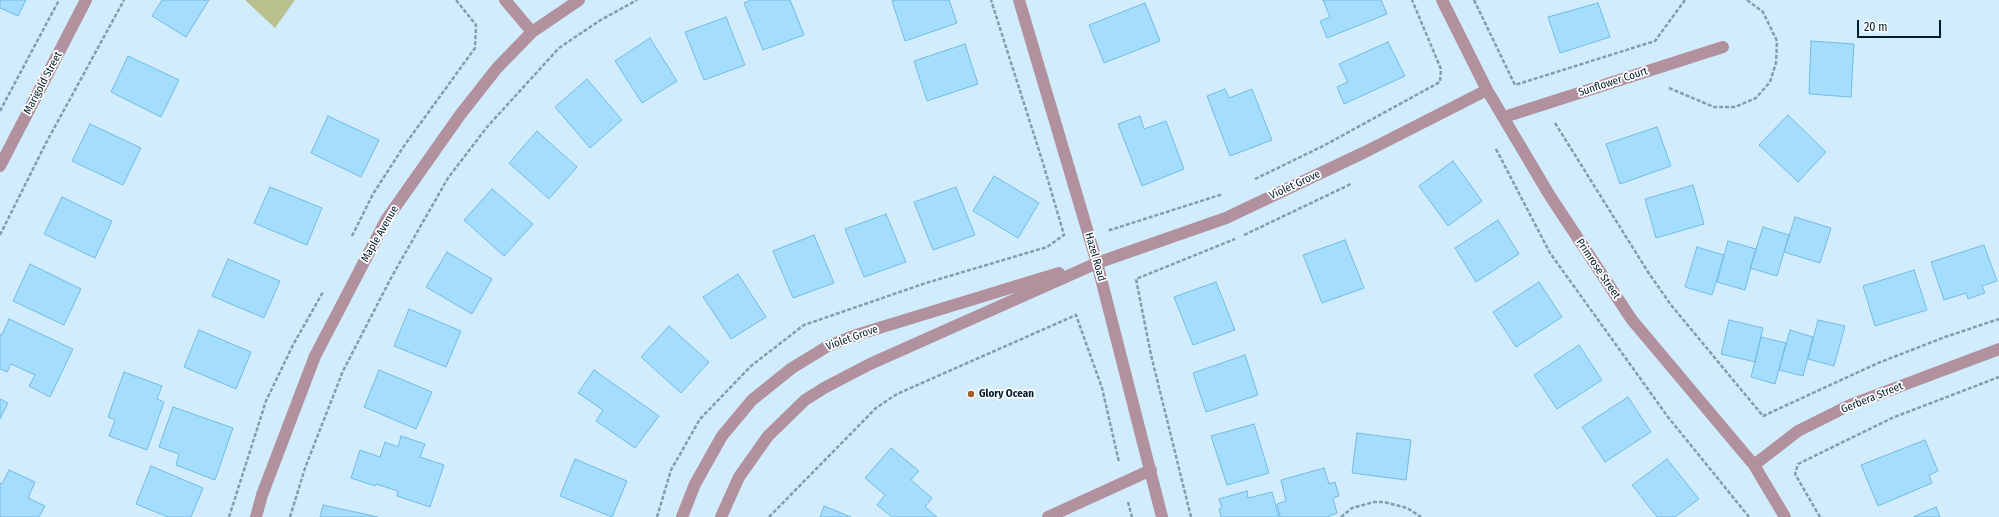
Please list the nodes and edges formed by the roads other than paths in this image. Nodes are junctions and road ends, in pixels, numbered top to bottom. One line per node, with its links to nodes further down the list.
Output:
1 (86, 0): 10 (street, Marigold Street)
2 (505, 0): 6 (street)
3 (578, 0): 6 (street, Maple Avenue)
4 (1019, 0): 11 (street, Hazel Road)
5 (1442, 0): 8 (street, Primrose Street)
6 (532, 32): 15 (street, Maple Avenue)
7 (1723, 47): 9 (street, Sunflower Court)
8 (1487, 90): 9 (street, Primrose Street); 11 (street, Violet Grove)
9 (1504, 117): 13 (street, Primrose Street)
10 (0, 166)
11 (1097, 263): 14 (street, Hazel Road); 16 (street, Violet Grove); 17 (street, Violet Grove)
12 (1999, 350): 13 (street, Gerbera Street)
13 (1754, 465): 20 (street, Primrose Street)
14 (1151, 470): 18 (street); 19 (street, Hazel Road)
15 (256, 517)
16 (682, 517)
17 (721, 517)
18 (1048, 517)
19 (1162, 517)
20 (1786, 517)

